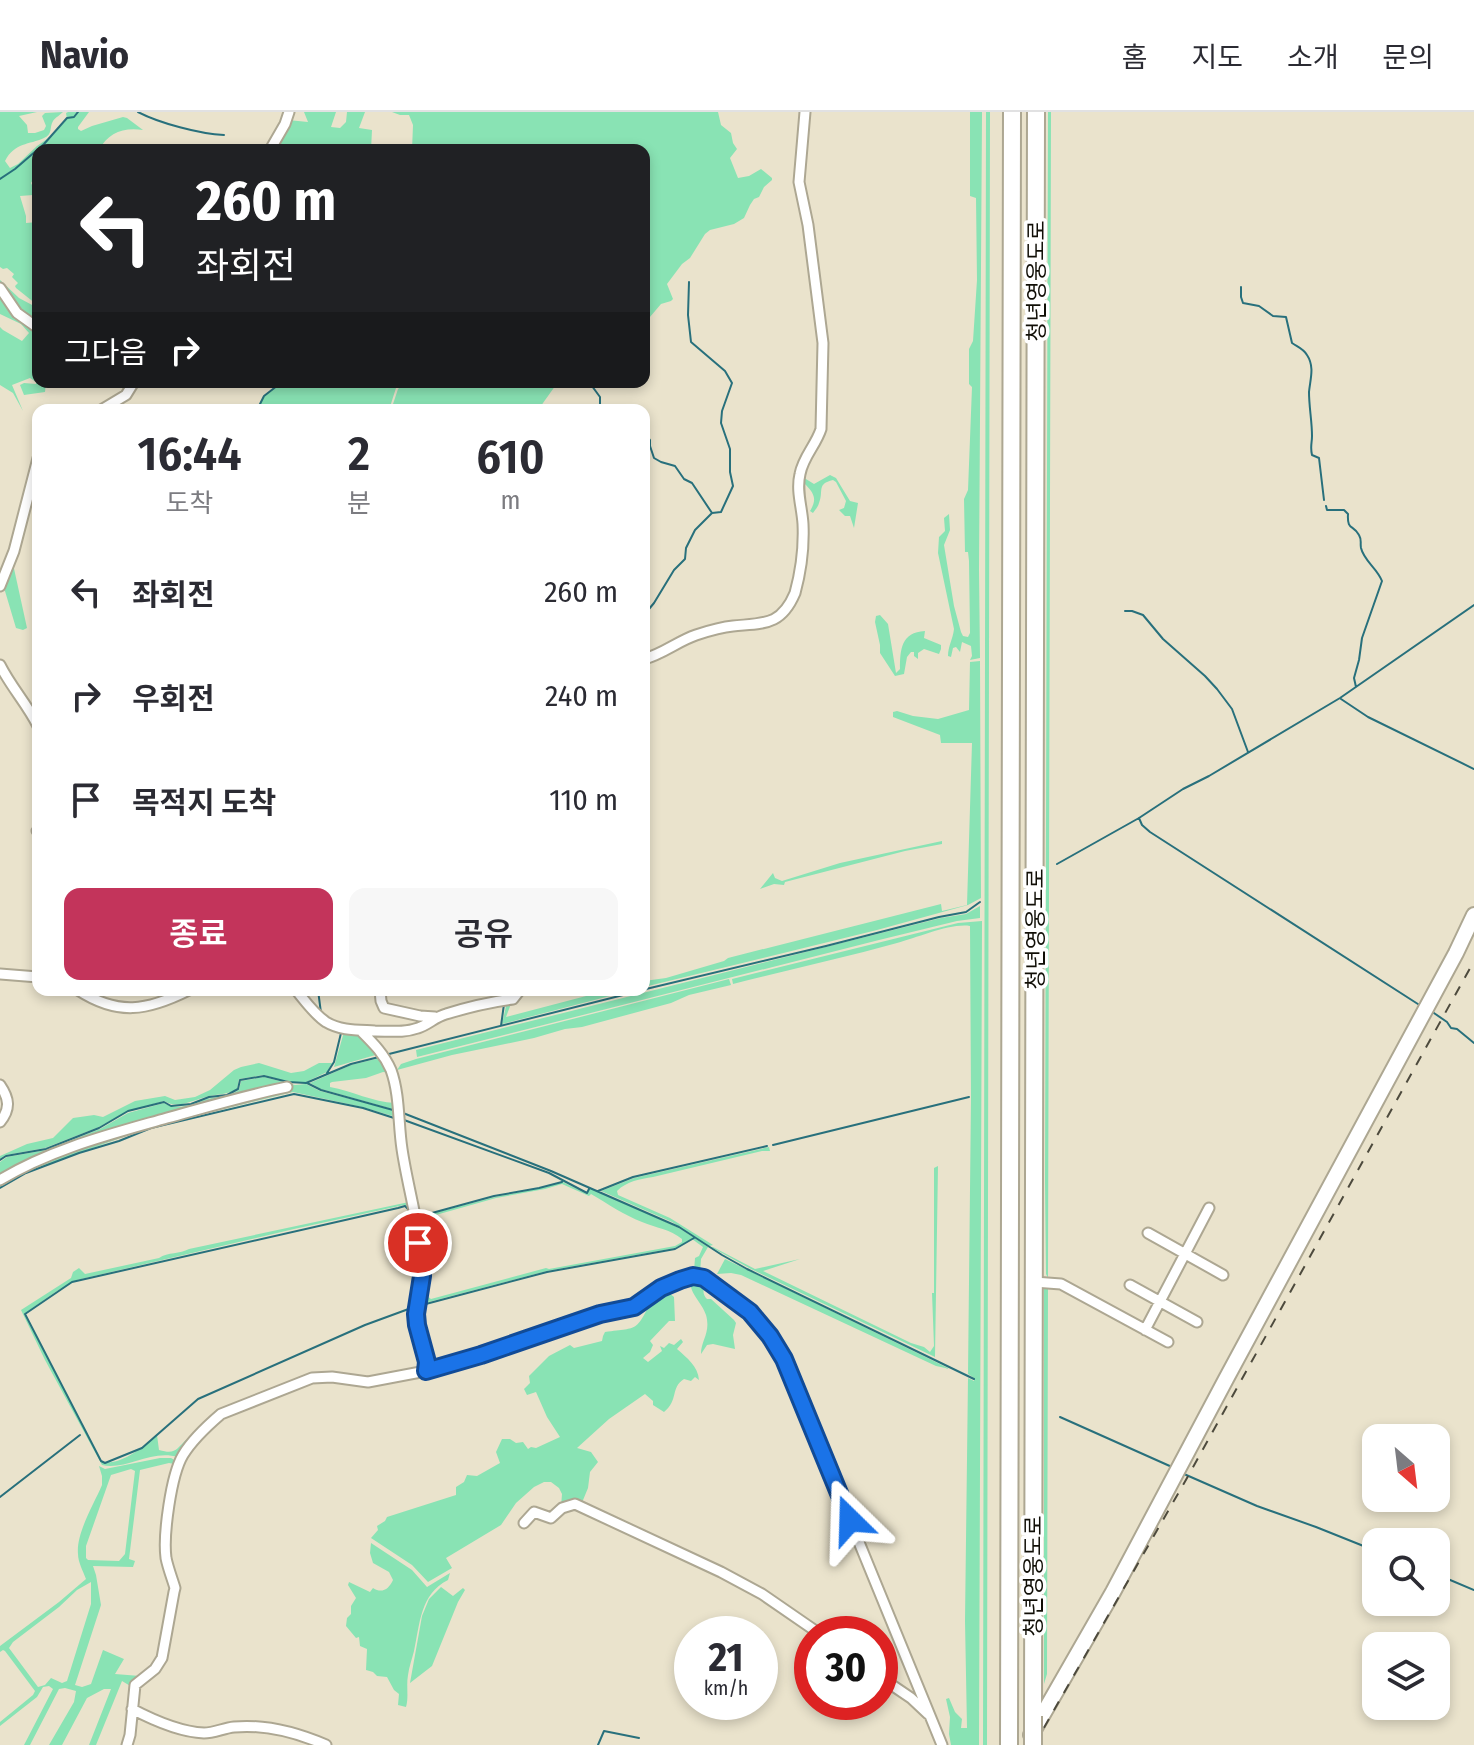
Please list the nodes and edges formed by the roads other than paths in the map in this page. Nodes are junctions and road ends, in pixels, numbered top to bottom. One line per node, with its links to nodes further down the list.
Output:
1 (289, 112): 5 (street)
2 (805, 112): 12 (street)
3 (1012, 112): 48 (highway, 청년영웅도로)
4 (1036, 112): 33 (highway, 청년영웅도로)
5 (273, 144)
6 (0, 288): 7 (street)
7 (32, 324)
8 (130, 388): 9 (street)
9 (111, 404)
10 (32, 481): 11 (street)
11 (0, 586)
12 (650, 657)
13 (0, 665): 14 (street)
14 (32, 715)
15 (1474, 915): 49 (main road)
16 (0, 974): 17 (street)
17 (32, 977)
18 (89, 996): 19 (street)
19 (175, 996)
20 (301, 996): 24 (street)
21 (381, 996): 23 (street)
22 (515, 996): 23 (street)
23 (435, 1017): 24 (street)
24 (362, 1032): 39 (street)
25 (0, 1085): 27 (street)
26 (287, 1087): 28 (street)
27 (0, 1122)
28 (0, 1180)
29 (1209, 1208): 31 (street)
30 (1148, 1233): 31 (street)
31 (1185, 1254): 32 (street); 35 (street)
32 (1223, 1275)
33 (1034, 1282): 37 (street); 50 (highway, 청년영웅도로, bridge)
34 (1130, 1285): 35 (street)
35 (1160, 1302): 36 (street); 37 (street)
36 (1197, 1322)
37 (1145, 1330): 38 (street)
38 (1168, 1342)
39 (426, 1371): 43 (street); 44 (street)
40 (524, 1523): 41 (street)
41 (794, 1616)
42 (898, 1689): 44 (street)
43 (132, 1709): 45 (street); 46 (street)
44 (931, 1717): 47 (street)
45 (127, 1745)
46 (326, 1745)
47 (942, 1745)
48 (1009, 1745)
49 (1025, 1745)
50 (1033, 1745)

